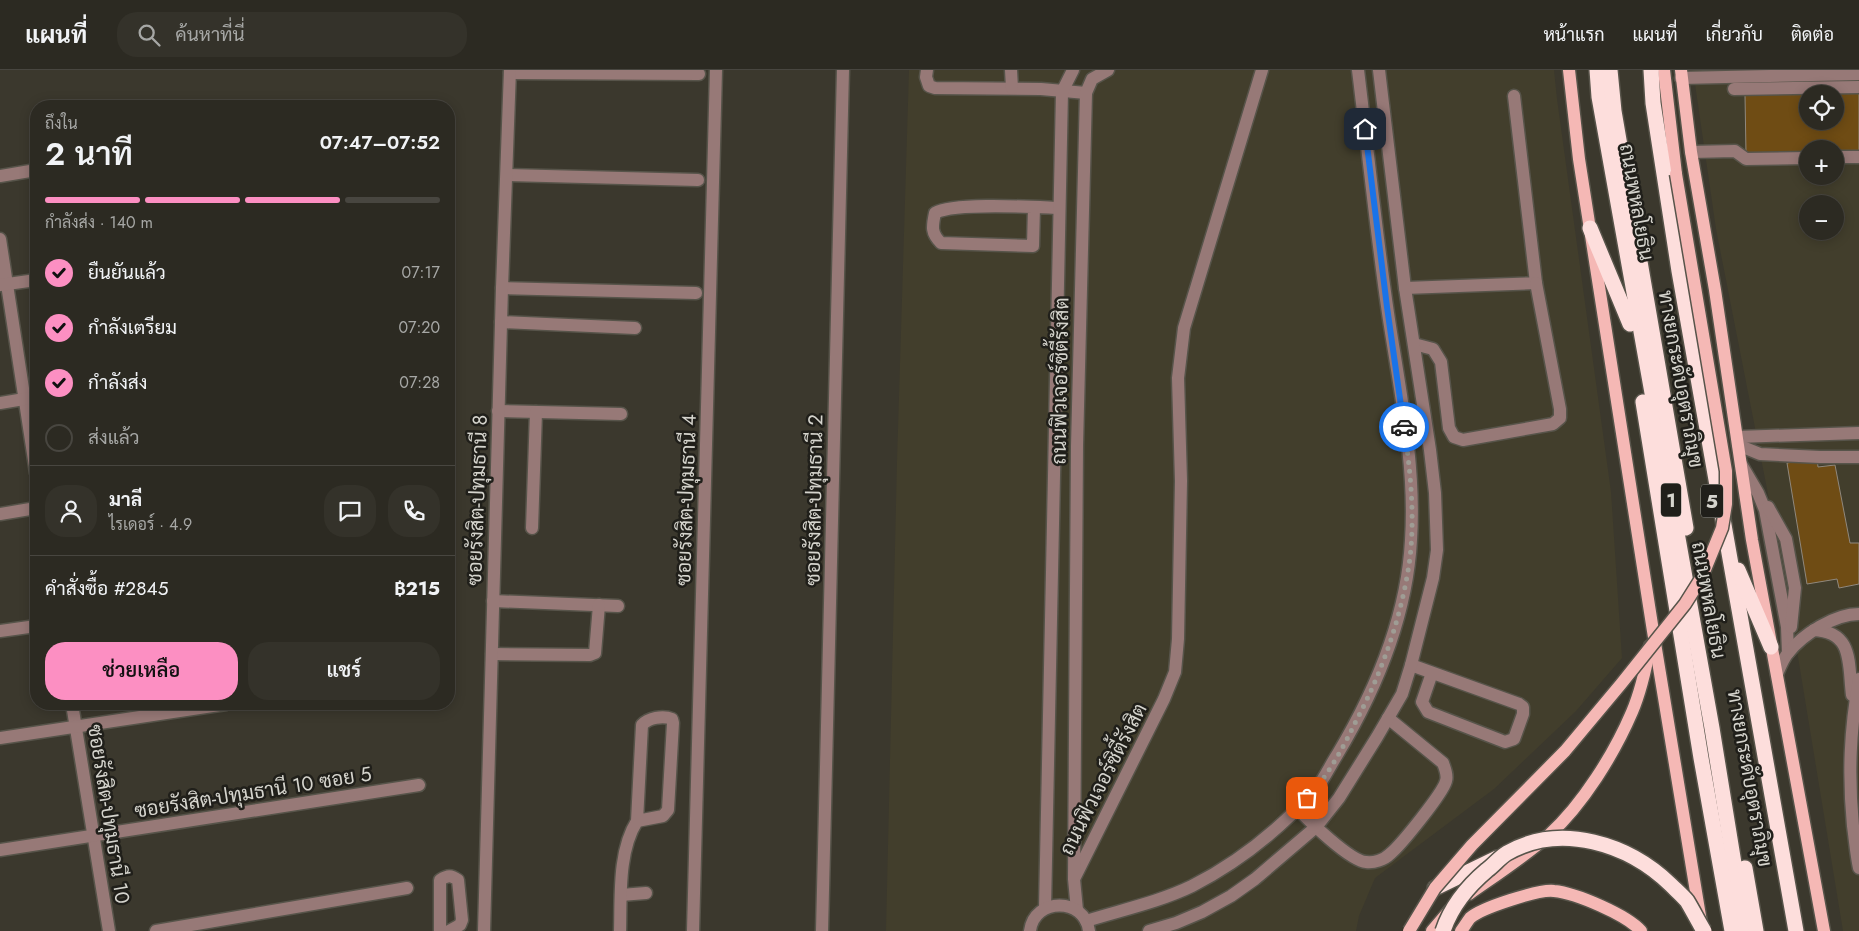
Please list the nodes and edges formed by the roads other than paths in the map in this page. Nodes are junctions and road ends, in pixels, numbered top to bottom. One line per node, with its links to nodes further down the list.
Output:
1 (716, 70): 111 (street, ซอยรังสิต-ปทุมธานี 4)
2 (843, 70): 112 (street, ซอยรังสิต-ปทุมธานี 2)
3 (927, 70): 21 (street)
4 (1011, 70): 21 (street)
5 (1073, 70): 23 (street, ถนนฟิวเจอร์ซิตี้รังสิต)
6 (1108, 70): 24 (street)
7 (1262, 70): 97 (street, ถนนฟิวเจอร์ซิตี้รังสิต)
8 (1358, 70): 59 (street)
9 (1379, 70): 43 (street)
10 (1569, 70): 37 (main road, 1)
11 (1597, 70): 36 (highway, ถนนพหลโยธิน / 1)
12 (1610, 70): 123 (highway, ทางยกระดับอุตราภิมุข / 5)
13 (1641, 70): 124 (highway, ทางยกระดับอุตราภิมุข / 5, bridge)
14 (1651, 70): 65 (highway, ถนนพหลโยธิน)
15 (1664, 70): 99 (main road, bridge)
16 (510, 72): 17 (street); 31 (street, ซอยรังสิต-ปทุมธานี 8)
17 (700, 74)
18 (1681, 74): 19 (street); 26 (main road)
19 (1859, 74)
20 (1859, 87): 22 (street)
21 (1012, 88): 23 (street)
22 (1734, 89)
23 (1062, 92): 24 (street); 35 (street, ถนนฟิวเจอร์ซิตี้รังสิต)
24 (1086, 93): 57 (street, ถนนฟิวเจอร์ซิตี้รังสิต)
25 (1514, 96): 40 (street)
26 (1691, 152): 29 (street); 55 (main road)
27 (1844, 157): 28 (street)
28 (1859, 157)
29 (1799, 158)
30 (30, 171): 32 (street)
31 (507, 175): 33 (street); 42 (street, ซอยรังสิต-ปทุมธานี 8)
32 (0, 176)
33 (698, 180)
34 (1034, 208): 34 (street); 35 (street)
35 (1059, 208): 56 (street, ถนนฟิวเจอร์ซิตี้รังสิต)
36 (1622, 227): 46 (highway); 122 (highway, ถนนพหลโยธิน / 1)
37 (1590, 228): 46 (highway); 73 (main road, 1)
38 (0, 239): 41 (street)
39 (30, 281): 41 (street)
40 (1536, 283): 43 (street); 48 (street)
41 (4, 285): 49 (street)
42 (502, 288): 44 (street); 45 (street, ซอยรังสิต-ปทุมธานี 8)
43 (1404, 288): 48 (street)
44 (696, 293)
45 (501, 322): 47 (street); 51 (street, ซอยรังสิต-ปทุมธานี 8)
46 (1630, 324): 121 (highway)
47 (635, 328)
48 (1414, 344): 58 (street)
49 (30, 398): 50 (street)
50 (0, 402)
51 (498, 411): 52 (street); 66 (street, ซอยรังสิต-ปทุมธานี 8)
52 (536, 412): 53 (street); 64 (street)
53 (621, 414)
54 (1859, 433): 55 (street)
55 (1737, 441): 60 (street); 61 (main road)
56 (1054, 445): 57 (street); 102 (street, ถนนฟิวเจอร์ซิตี้รังสิต)
57 (1077, 446): 97 (street, ถนนฟิวเจอร์ซิตี้รังสิต)
58 (1430, 450): 59 (street); 77 (street)
59 (1408, 454): 90 (street)
60 (1859, 457)
61 (1740, 461): 74 (main road); 75 (street)
62 (30, 509): 63 (street)
63 (0, 514)
64 (532, 528)
65 (1728, 546): 74 (highway); 125 (highway, ถนนพหลโยธิน)
66 (493, 601): 67 (street); 76 (street, ซอยรังสิต-ปทุมธานี 8)
67 (599, 605): 68 (street); 76 (street)
68 (618, 606)
69 (1856, 612): 71 (street)
70 (30, 627): 72 (street)
71 (1814, 630): 75 (street); 83 (street)
72 (0, 631)
73 (1653, 631): 116 (main road); 120 (main road, 1)
74 (1772, 647): 79 (main road)
75 (1788, 649): 79 (street)
76 (492, 654): 109 (street, ซอยรังสิต-ปทุมธานี 8)
77 (1412, 665): 78 (street); 81 (street)
78 (1432, 673): 82 (street); 82 (street)
79 (1776, 674): 126 (main road)
80 (1859, 679): 83 (street)
81 (1402, 694): 82 (street); 86 (street)
82 (1422, 702)
83 (1854, 707): 96 (street)
84 (73, 710): 87 (street, ซอยรังสิต-ปทุมธานี 10)
85 (185, 710): 87 (street)
86 (1388, 718): 92 (street); 92 (street)
87 (76, 726): 88 (street); 93 (street, ซอยรังสิต-ปทุมธานี 10)
88 (0, 738)
89 (419, 785): 93 (street, ซอยรังสิต-ปทุมธานี 10 ซอย 5)
90 (1297, 808): 92 (street); 104 (street)
91 (637, 821): 91 (street); 101 (street)
92 (1316, 827): 114 (street)
93 (92, 836): 94 (street, ซอยรังสิต-ปทุมธานี 10 ซอย 5); 105 (street, ซอยรังสิต-ปทุมธานี 10)
94 (0, 850)
95 (1507, 853): 99 (highway, bridge); 117 (highway, bridge); 120 (highway, bridge)
96 (1859, 868)
97 (1074, 879): 103 (street)
98 (407, 888): 106 (street)
99 (1435, 888): 115 (main road, bridge)
100 (646, 893): 101 (street)
101 (621, 895): 110 (street)
102 (1045, 908): 103 (street); 113 (street)
103 (1076, 910): 104 (street)
104 (1087, 926)
105 (109, 931)
106 (156, 931)
107 (440, 931): 108 (street)
108 (450, 931)
109 (484, 931)
110 (620, 931)
111 (693, 931)
112 (822, 931)
113 (1030, 931)
114 (1149, 931)
115 (1409, 931)
116 (1432, 931)
117 (1443, 931)
118 (1461, 931): 119 (main road)
119 (1641, 931)
120 (1703, 931)
121 (1732, 931)
122 (1745, 931)
123 (1756, 931)
124 (1786, 931)
125 (1796, 931)
126 (1824, 931)

